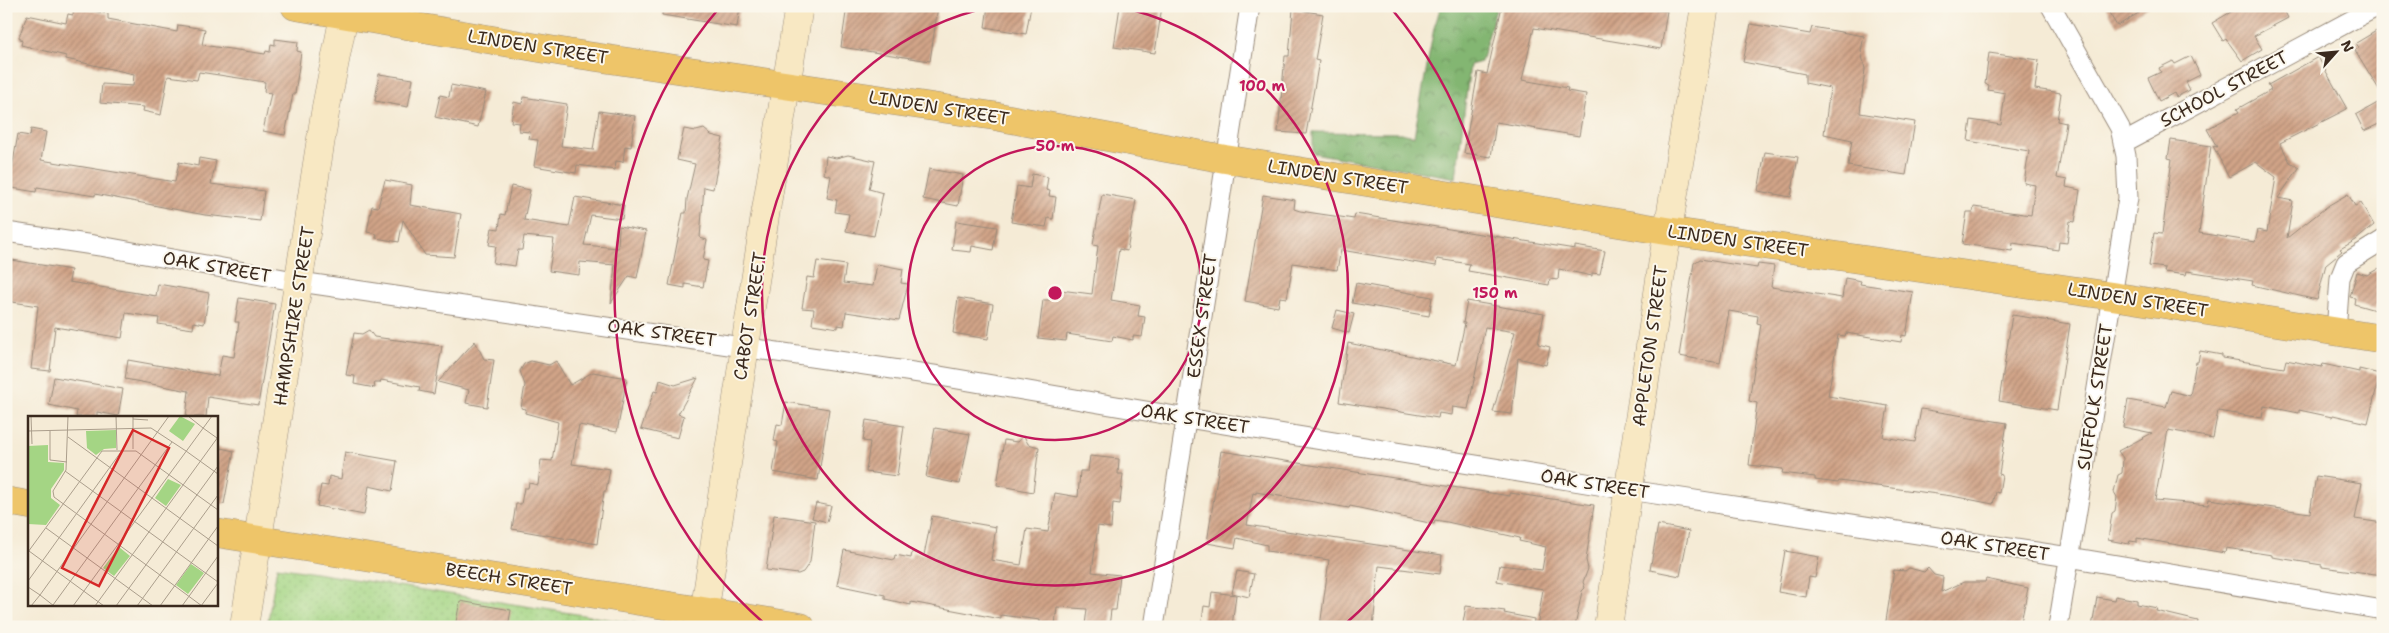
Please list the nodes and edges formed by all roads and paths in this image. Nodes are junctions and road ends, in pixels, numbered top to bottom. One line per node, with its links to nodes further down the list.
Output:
1 (294, 6): 7 (main road, LINDEN STREET)
2 (799, 6): 8 (street, CABOT STREET)
3 (1250, 6): 10 (street, ESSEX STREET)
4 (1705, 6): 11 (street, APPLETON STREET)
5 (2378, 6): 9 (street, SCHOOL STREET)
6 (2048, 7): 9 (street, SUFFOLK STREET)
7 (345, 10): 8 (main road, LINDEN STREET); 14 (street, HAMPSHIRE STREET)
8 (787, 84): 10 (main road, LINDEN STREET); 18 (street, CABOT STREET)
9 (2123, 143): 15 (street, SUFFOLK STREET)
10 (1225, 159): 11 (main road, LINDEN STREET); 19 (street, ESSEX STREET)
11 (1667, 231): 15 (main road, LINDEN STREET); 20 (street, APPLETON STREET)
12 (6, 232): 14 (street, OAK STREET)
13 (2383, 240): 16 (street)
14 (300, 282): 18 (street, OAK STREET); 24 (street, HAMPSHIRE STREET)
15 (2112, 296): 16 (main road, LINDEN STREET); 25 (street, SUFFOLK STREET)
16 (2336, 332): 17 (main road, LINDEN STREET)
17 (2383, 339)
18 (746, 346): 19 (street, OAK STREET); 27 (street, CABOT STREET)
19 (1187, 418): 20 (street, OAK STREET); 30 (street, ESSEX STREET)
20 (1629, 490): 25 (street, OAK STREET); 31 (street, APPLETON STREET)
21 (6, 501): 22 (main road)
22 (28, 505)
23 (218, 533): 24 (main road, BEECH STREET)
24 (258, 539): 27 (main road, BEECH STREET); 28 (street, HAMPSHIRE STREET)
25 (2069, 557): 26 (street, OAK STREET); 32 (street, SUFFOLK STREET)
26 (2383, 610)
27 (703, 620): 29 (main road, BEECH STREET)
28 (244, 627)
29 (801, 627)
30 (1154, 627)
31 (1608, 627)
32 (2058, 627)

